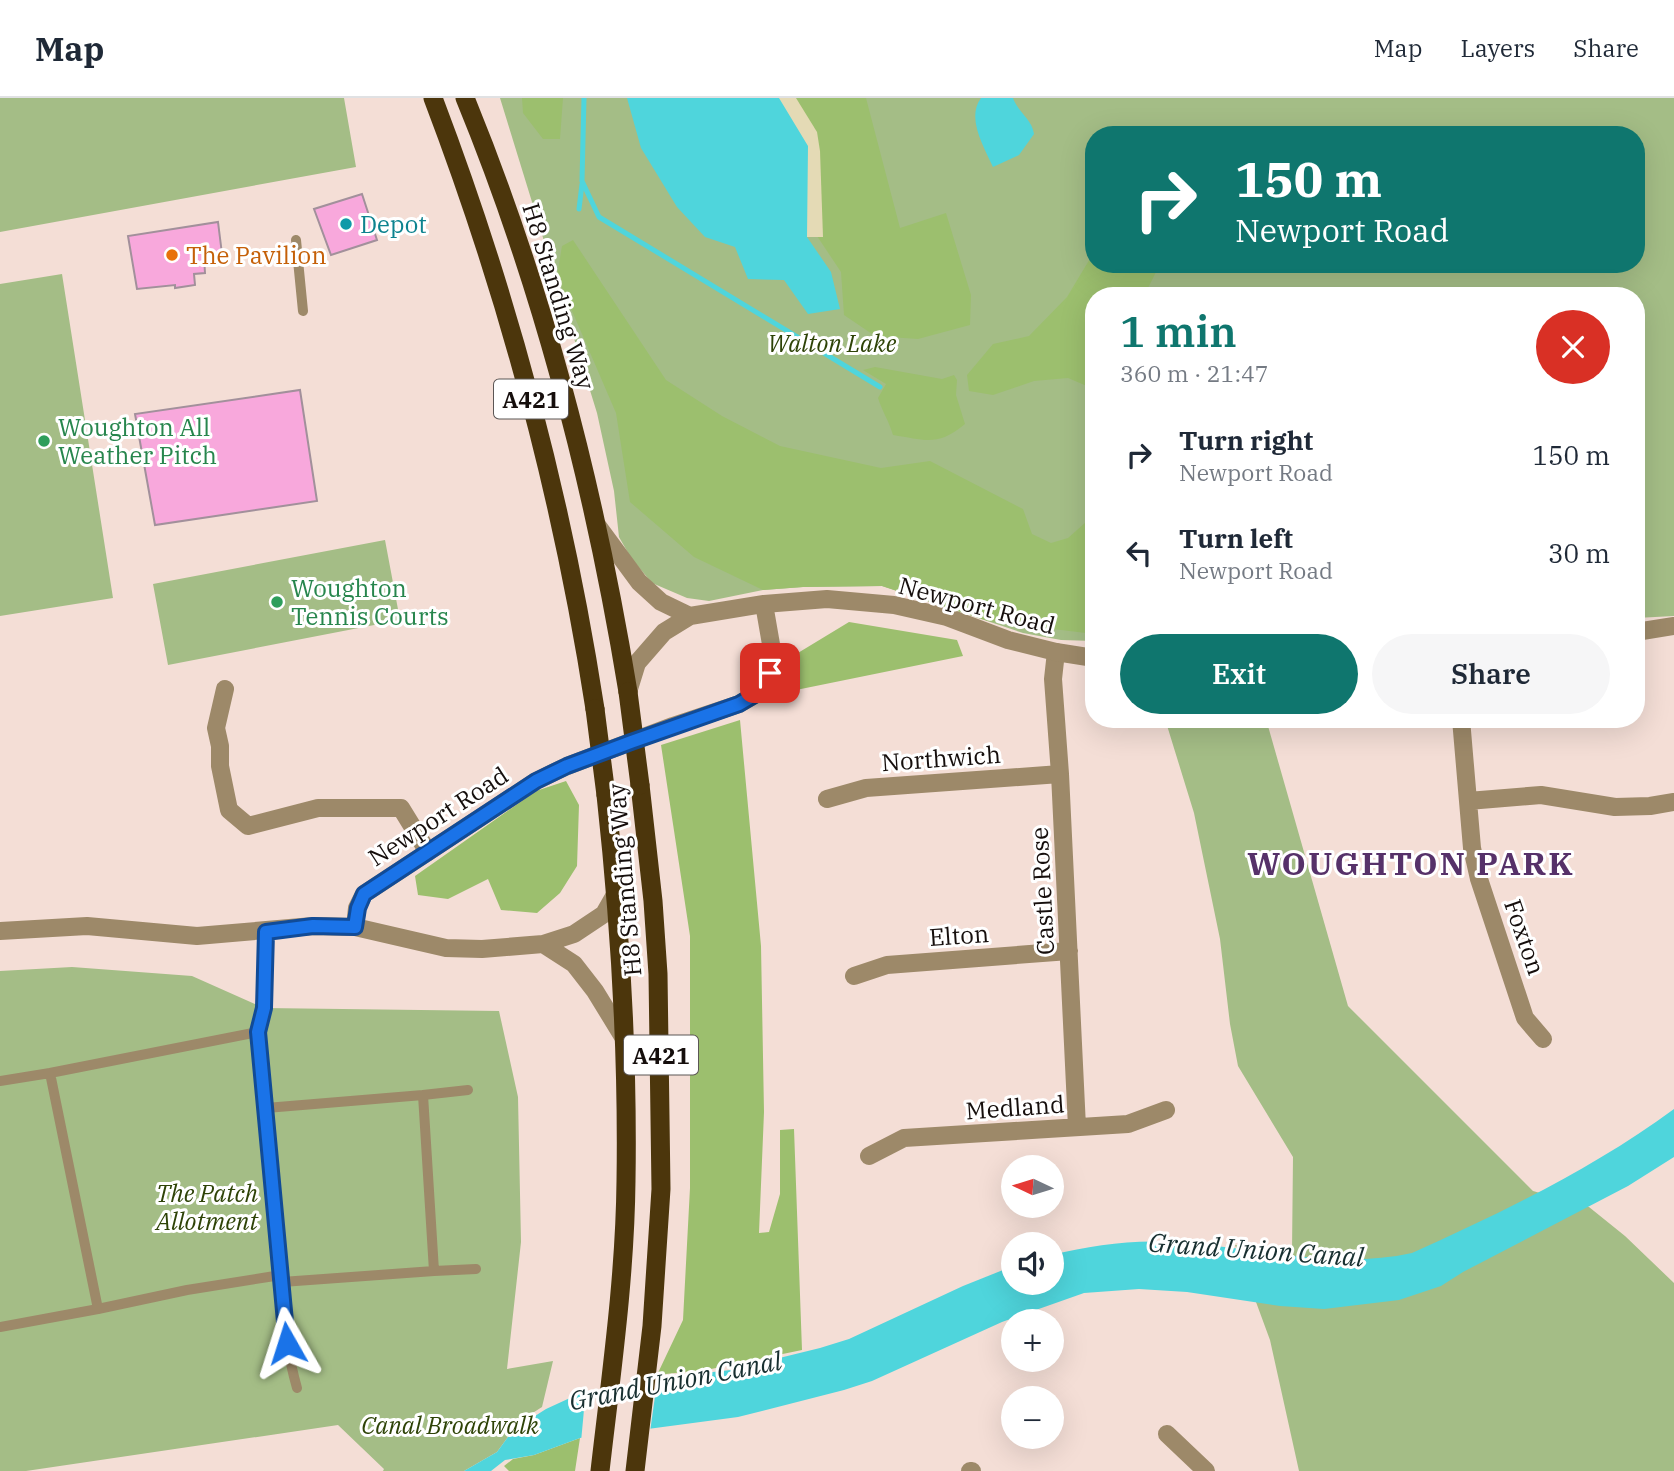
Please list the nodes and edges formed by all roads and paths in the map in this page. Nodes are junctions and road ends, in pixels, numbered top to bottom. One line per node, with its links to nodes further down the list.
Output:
1 (432, 98): 20 (highway, H8 Standing Way / A421, bridge)
2 (465, 98): 5 (highway, H8 Standing Way / A421)
3 (296, 240): 4 (lane)
4 (303, 311)
5 (597, 525): 7 (street); 13 (highway, H8 Standing Way / A421)
6 (764, 604): 7 (street, Newport Road); 10 (street, Newport Road); 19 (street, Newport Road)
7 (690, 616): 13 (street)
8 (1674, 626): 9 (street)
9 (1645, 631)
10 (1056, 652): 11 (street, Newport Road); 15 (street, Castle Rose)
11 (1085, 657)
12 (225, 689): 19 (street)
13 (628, 692): 46 (highway, H8 Standing Way / A421, bridge)
14 (1462, 728): 17 (street, Foxton)
15 (1060, 774): 16 (street, Northwich); 25 (street, Castle Rose)
16 (827, 799)
17 (1468, 801): 18 (street); 28 (street, Foxton)
18 (1674, 802)
19 (428, 852): 21 (street, Newport Road)
20 (616, 893): 24 (street); 29 (highway, H8 Standing Way / A421)
21 (355, 927): 23 (street); 24 (street)
22 (0, 931): 23 (street)
23 (266, 932): 27 (lane)
24 (543, 944): 29 (street)
25 (1069, 951): 26 (street, Elton); 36 (street, Castle Rose)
26 (854, 976)
27 (258, 1032): 30 (lane); 34 (lane)
28 (1543, 1039)
29 (626, 1041): 45 (highway, H8 Standing Way / A421)
30 (50, 1073): 31 (lane); 41 (lane)
31 (0, 1081)
32 (468, 1090): 33 (lane)
33 (423, 1095): 34 (lane); 39 (lane)
34 (266, 1108): 40 (lane)
35 (1166, 1110): 36 (street, Medland)
36 (1077, 1128): 37 (street, Medland)
37 (869, 1156)
38 (476, 1269): 39 (lane)
39 (434, 1271): 40 (lane)
40 (282, 1279): 41 (lane); 43 (lane)
41 (98, 1308): 42 (lane)
42 (0, 1327)
43 (297, 1388)
44 (1167, 1434): 47 (street)
45 (600, 1471)
46 (635, 1471)
47 (1206, 1471)

